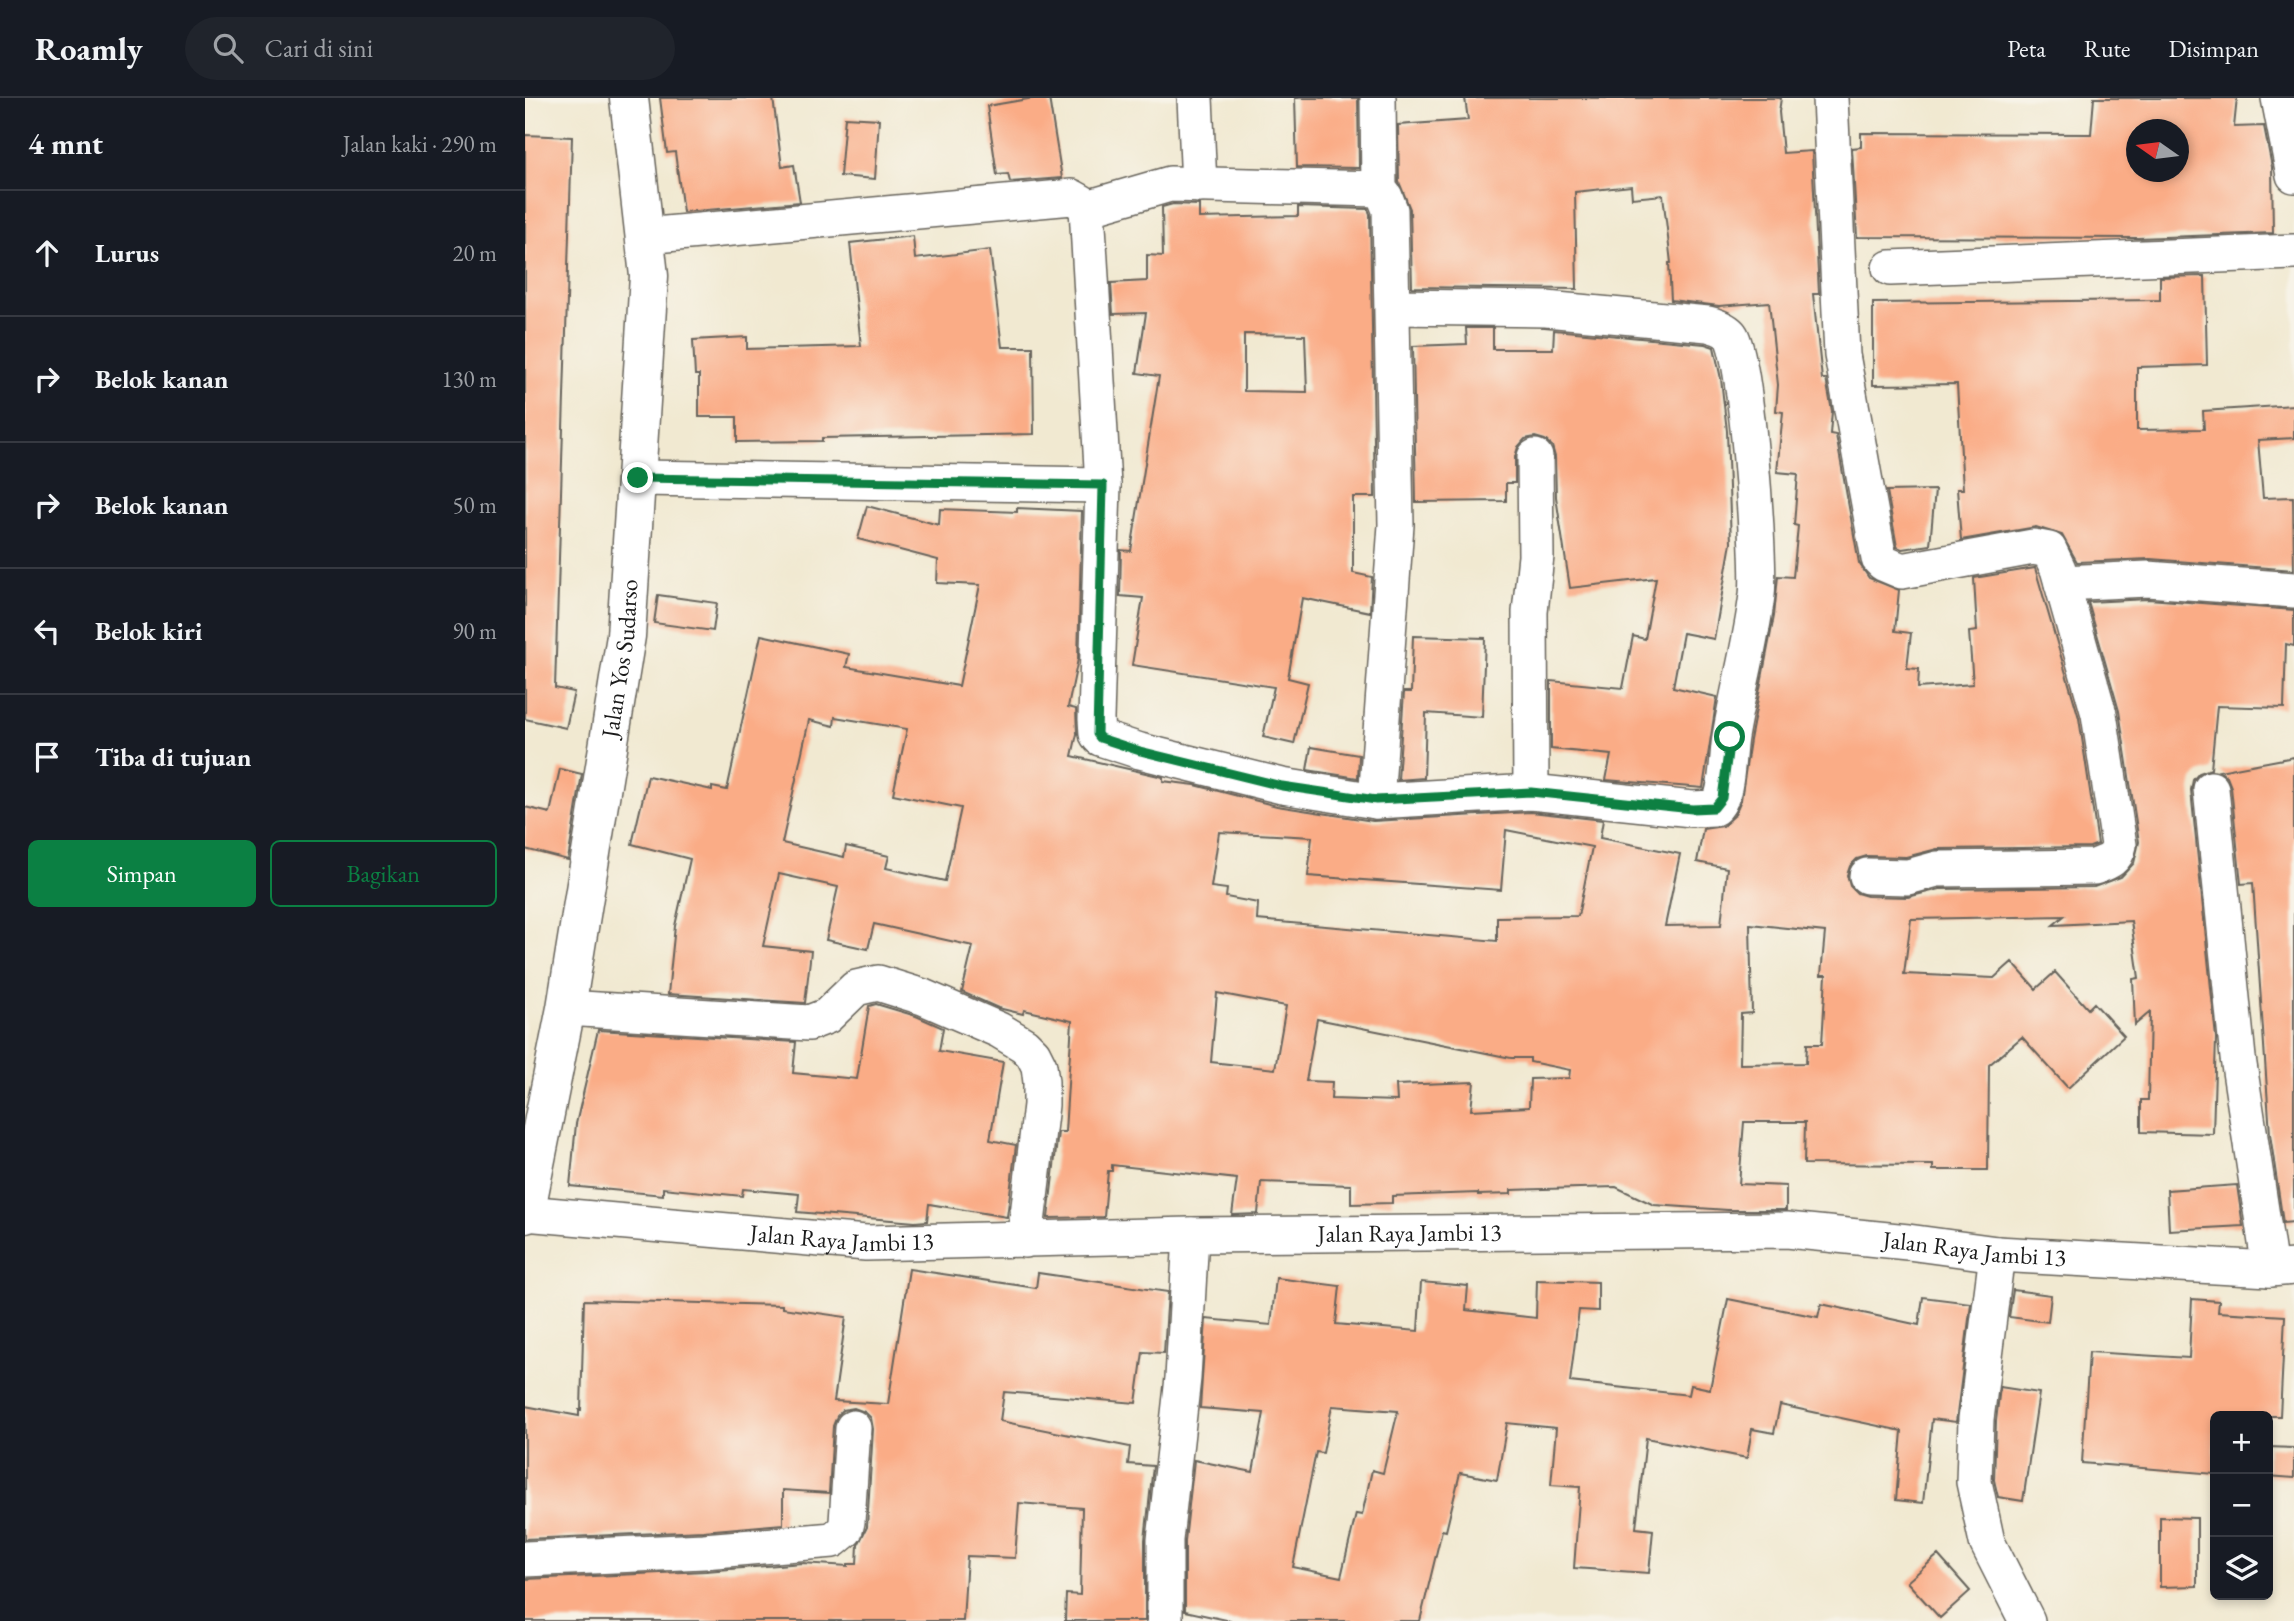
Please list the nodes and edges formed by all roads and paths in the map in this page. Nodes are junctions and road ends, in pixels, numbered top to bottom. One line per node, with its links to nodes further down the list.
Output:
1 (629, 98): 10 (highway, Jalan Yos Sudarso)
2 (1195, 98): 7 (street)
3 (1378, 98): 8 (street)
4 (1830, 98): 17 (street)
5 (2279, 98): 6 (street)
6 (2294, 175)
7 (1199, 185): 8 (street); 9 (street)
8 (1379, 189): 13 (street)
9 (1087, 208): 10 (street); 16 (street)
10 (644, 236): 15 (highway, Jalan Yos Sudarso)
11 (2294, 252): 12 (street)
12 (1890, 268)
13 (1393, 307): 20 (street); 21 (street)
14 (1535, 457): 20 (street)
15 (638, 478): 16 (street); 23 (highway, Jalan Yos Sudarso)
16 (1103, 485): 21 (street)
17 (2062, 583): 18 (street); 22 (street)
18 (2294, 590)
19 (2211, 789): 28 (street)
20 (1531, 792): 21 (street)
21 (1376, 800)
22 (1867, 876)
23 (566, 1008): 24 (highway, Jalan Yos Sudarso); 26 (street)
24 (525, 1214): 26 (street, Jalan Raya Jambi 13)
25 (1191, 1236): 26 (street, Jalan Raya Jambi 13); 27 (street, Jalan Raya Jambi 13); 31 (street)
26 (1025, 1240)
27 (1997, 1254): 28 (street, Jalan Raya Jambi 13); 32 (street)
28 (2282, 1268)
29 (853, 1428): 30 (street)
30 (525, 1559)
31 (1165, 1621)
32 (2027, 1621)

